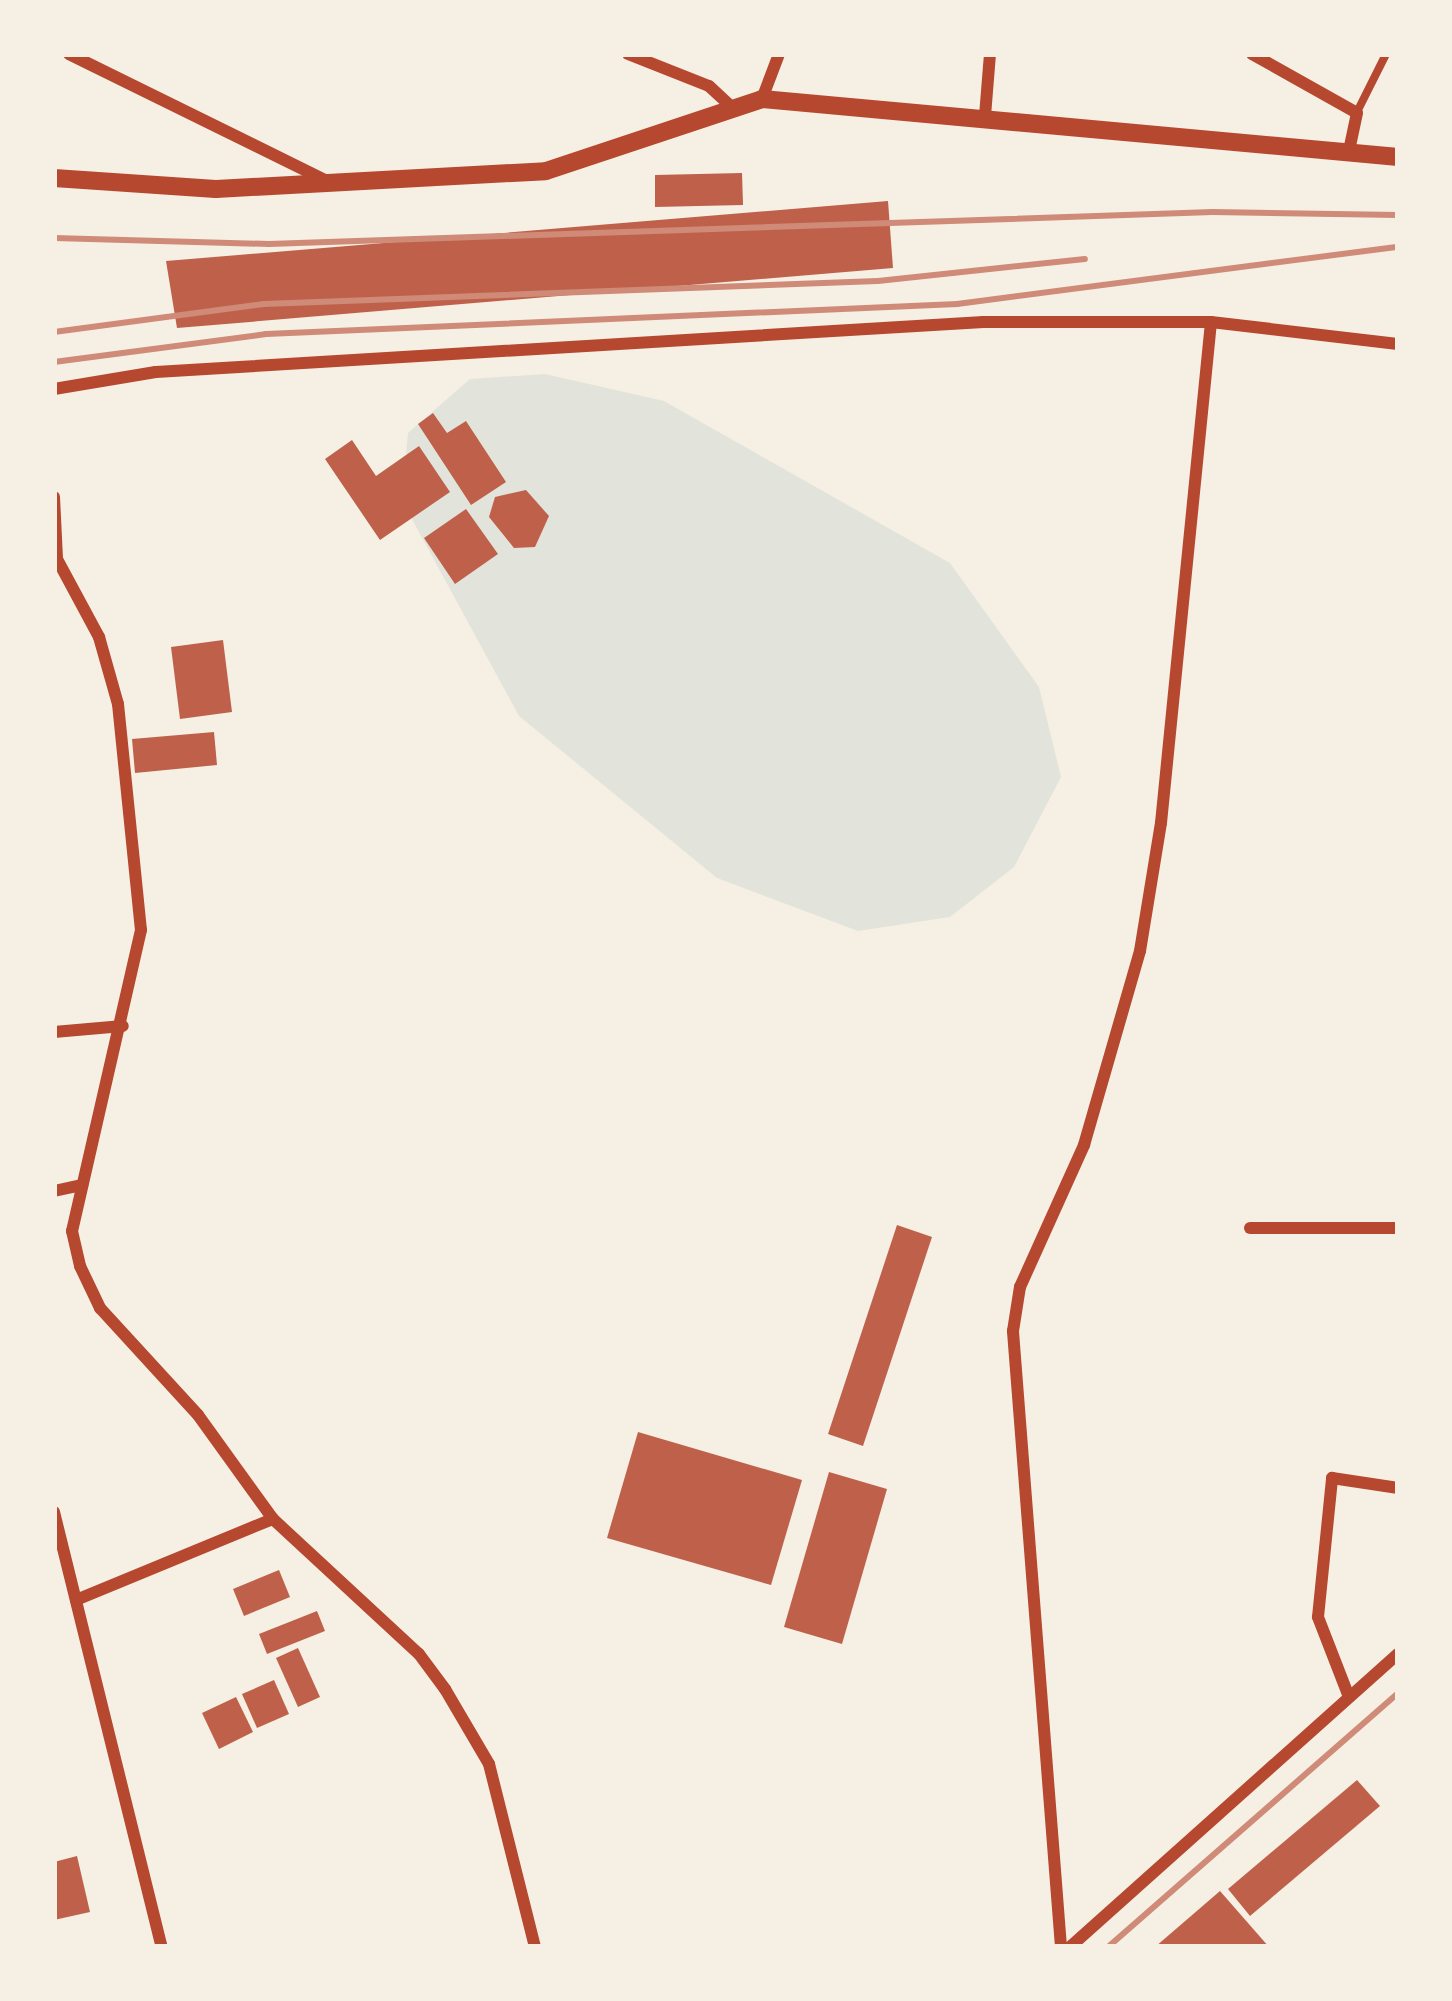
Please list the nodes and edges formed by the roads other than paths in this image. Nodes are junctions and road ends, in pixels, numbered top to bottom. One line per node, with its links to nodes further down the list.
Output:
1 (628, 54): 8 (street)
2 (779, 54): 7 (street)
3 (990, 54): 10 (street)
4 (1252, 54): 9 (street)
5 (1386, 54): 9 (lane)
6 (76, 56): 14 (street)
7 (762, 99): 8 (main road); 10 (main road)
8 (728, 104): 14 (main road)
9 (1357, 113): 11 (street)
10 (985, 116): 11 (main road)
11 (1348, 151): 12 (main road)
12 (1398, 157)
13 (54, 178): 14 (main road)
14 (330, 183)
15 (1211, 322): 16 (street); 17 (street); 33 (street)
16 (1398, 344)
17 (54, 389)
18 (54, 497): 19 (street)
19 (123, 1026): 20 (street); 21 (street)
20 (54, 1032)
21 (82, 1185): 22 (street); 27 (street)
22 (54, 1191)
23 (1250, 1228): 24 (street)
24 (1398, 1228)
25 (1398, 1488): 30 (street)
26 (54, 1514): 28 (street)
27 (273, 1519): 28 (street); 32 (street)
28 (76, 1600): 31 (street)
29 (1398, 1654): 30 (street)
30 (1348, 1696): 34 (street)
31 (162, 1947)
32 (536, 1947)
33 (1061, 1947)
34 (1070, 1947)

